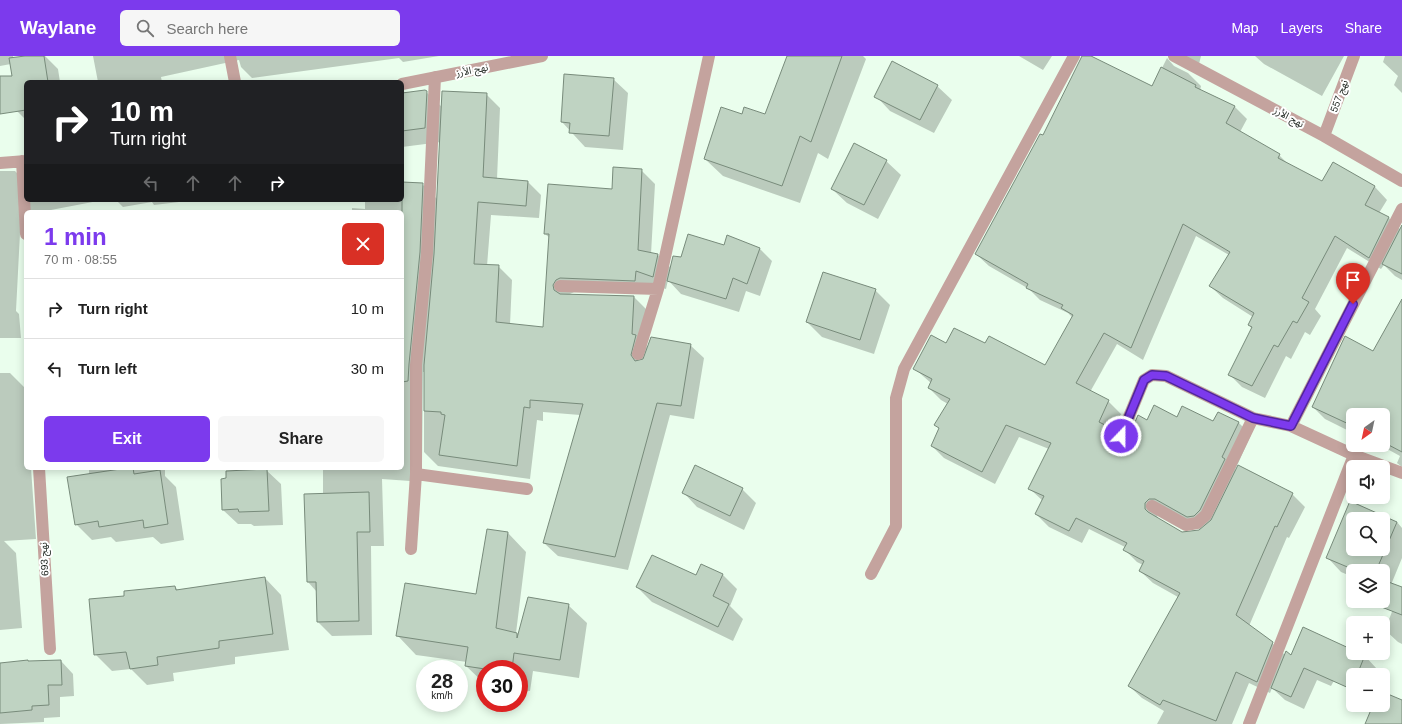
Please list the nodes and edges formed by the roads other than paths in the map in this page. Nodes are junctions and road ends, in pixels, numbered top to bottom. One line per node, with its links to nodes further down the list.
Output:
1 (230, 56): 8 (street)
2 (709, 56): 16 (street)
3 (1074, 56): 28 (street)
4 (1174, 56): 10 (street, نهج الأرز)
5 (1354, 56): 10 (street, نهج 557)
6 (535, 57): 7 (street, نهج الأرز)
7 (435, 77): 9 (street, نهج الأرز); 24 (street)
8 (235, 80)
9 (404, 84)
10 (1324, 136): 13 (street, نهج الأرز)
11 (24, 161): 12 (street)
12 (0, 163)
13 (1402, 181)
14 (1402, 210): 19 (street)
15 (560, 286): 16 (street)
16 (658, 289): 17 (street)
17 (638, 354)
18 (1253, 418): 19 (street); 20 (street); 26 (street)
19 (1291, 426): 21 (street)
20 (1121, 436)
21 (1354, 455): 23 (street); 30 (street)
22 (39, 470): 29 (street, نهج 693)
23 (1402, 473)
24 (416, 474): 25 (street); 27 (street)
25 (527, 489)
26 (1152, 506)
27 (411, 549)
28 (871, 574)
29 (50, 649)
30 (1249, 724)

